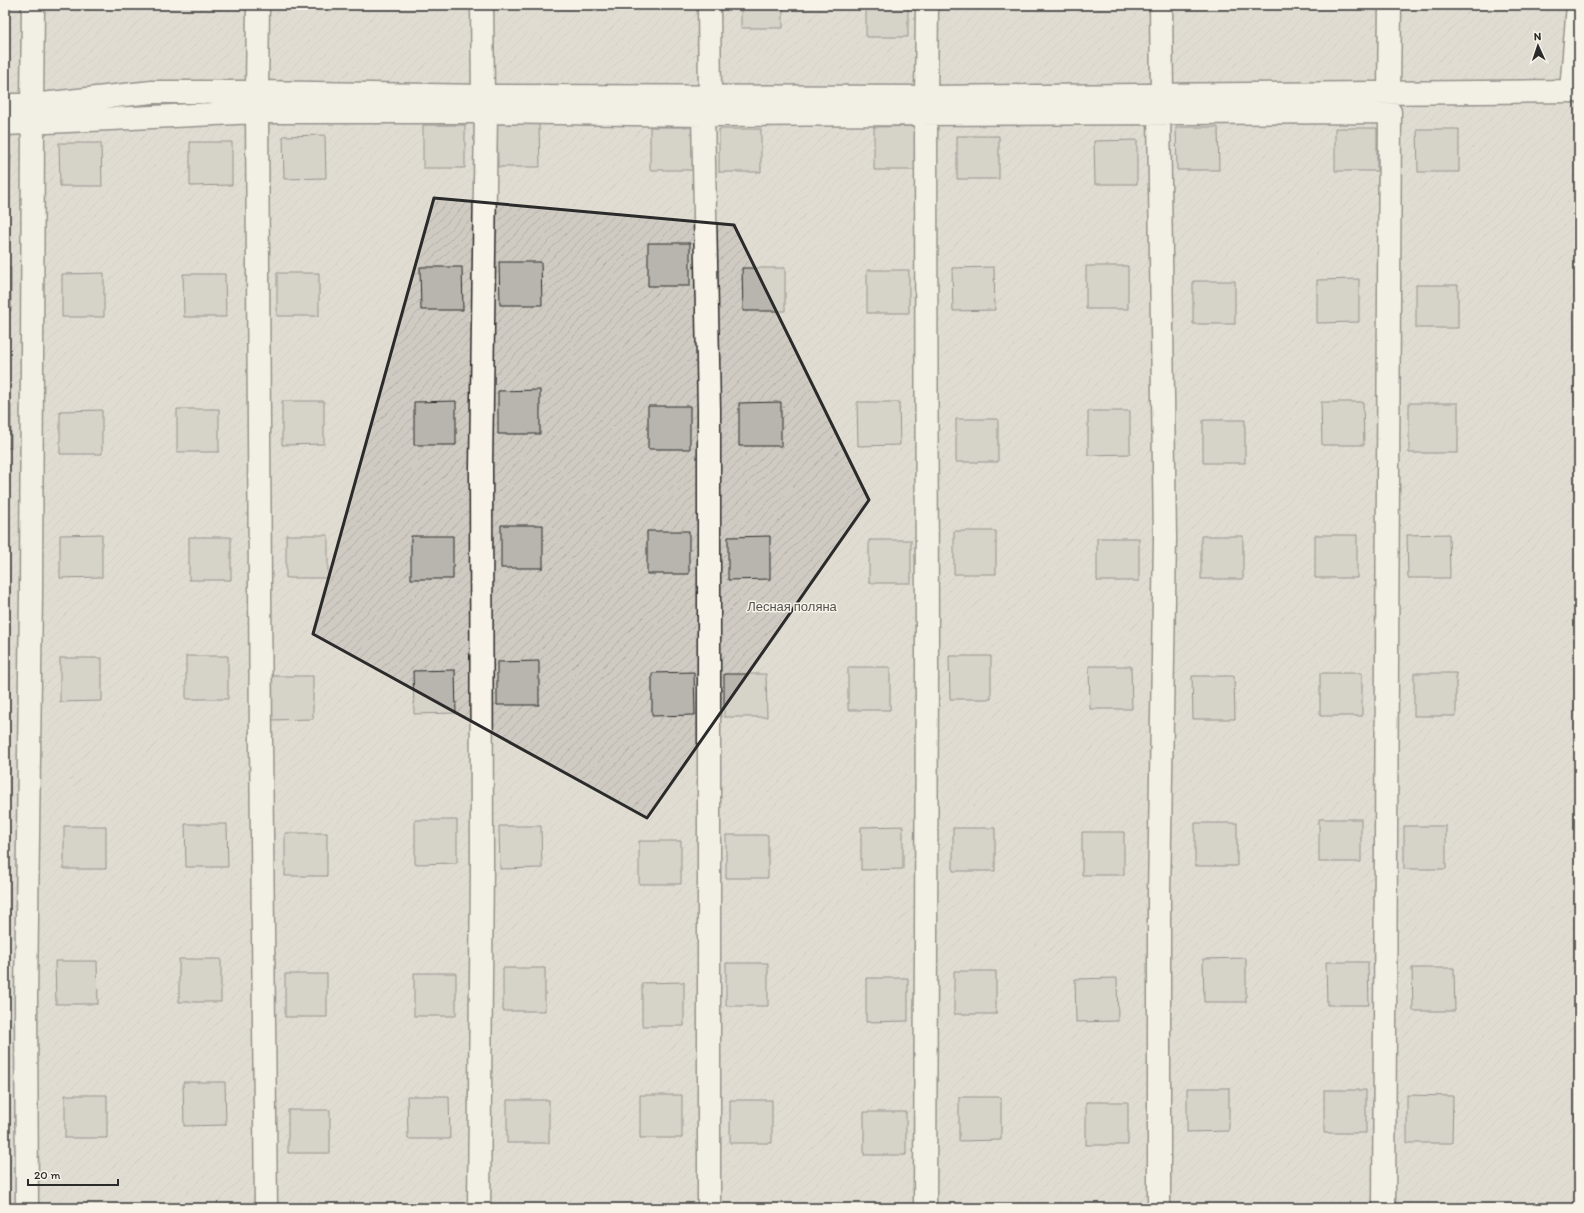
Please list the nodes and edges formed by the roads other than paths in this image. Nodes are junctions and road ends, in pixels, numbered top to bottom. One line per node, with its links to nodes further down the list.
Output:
1 (33, 5): 17 (street)
2 (258, 5): 11 (street)
3 (482, 5): 12 (street)
4 (709, 5): 16 (street)
5 (926, 5): 15 (street)
6 (1162, 5): 13 (street)
7 (1390, 5): 10 (street)
8 (1578, 5): 9 (street)
9 (1575, 91): 10 (street)
10 (1389, 93): 13 (street)
11 (257, 102): 12 (street); 17 (street); 20 (street)
12 (485, 104): 16 (street); 21 (street)
13 (1160, 104): 15 (street); 24 (street); 25 (street)
14 (5, 105): 17 (street)
15 (926, 105): 16 (street); 23 (street)
16 (706, 106): 22 (street)
17 (33, 114): 18 (street); 19 (street)
18 (5, 124)
19 (27, 1208)
20 (266, 1208)
21 (479, 1208)
22 (709, 1208)
23 (925, 1208)
24 (1159, 1208)
25 (1384, 1208)

